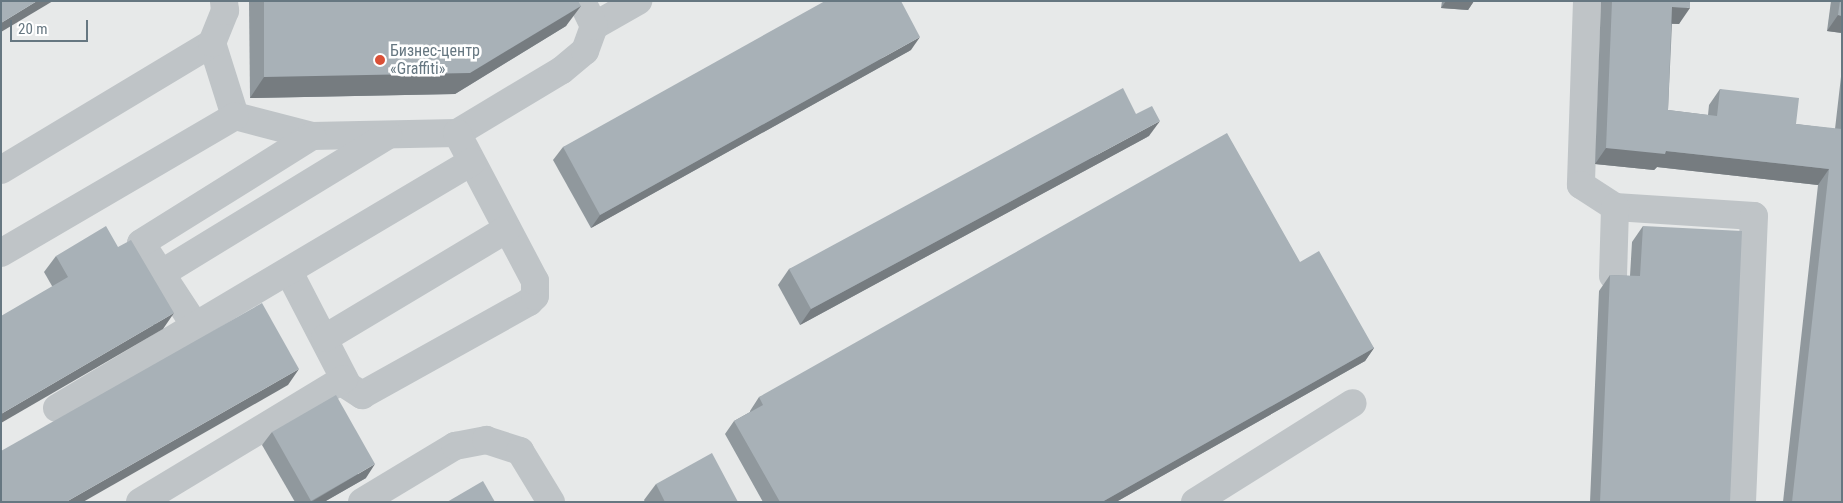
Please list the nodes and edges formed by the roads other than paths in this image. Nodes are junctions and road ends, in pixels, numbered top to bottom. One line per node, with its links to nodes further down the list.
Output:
1 (224, 1): 6 (lane)
2 (582, 1): 5 (lane)
3 (638, 1): 5 (lane)
4 (1587, 1): 13 (lane)
5 (594, 26): 8 (lane)
6 (212, 43): 7 (lane); 12 (lane)
7 (235, 116): 10 (lane); 15 (lane)
8 (456, 133): 9 (lane); 11 (lane)
9 (388, 135): 10 (lane); 17 (lane)
10 (312, 136): 17 (lane)
11 (472, 162): 14 (lane); 16 (lane)
12 (1, 170)
13 (1615, 207): 18 (lane); 28 (lane)
14 (507, 229): 20 (lane); 21 (lane)
15 (1, 253)
16 (289, 272): 19 (lane); 20 (lane)
17 (162, 273): 19 (lane)
18 (1613, 276)
19 (196, 327): 23 (lane)
20 (325, 338): 21 (lane)
21 (344, 379): 24 (lane)
22 (1353, 403): 27 (lane)
23 (57, 408)
24 (140, 502)
25 (362, 502): 26 (lane)
26 (551, 502)
27 (1195, 502)
28 (1742, 502)

